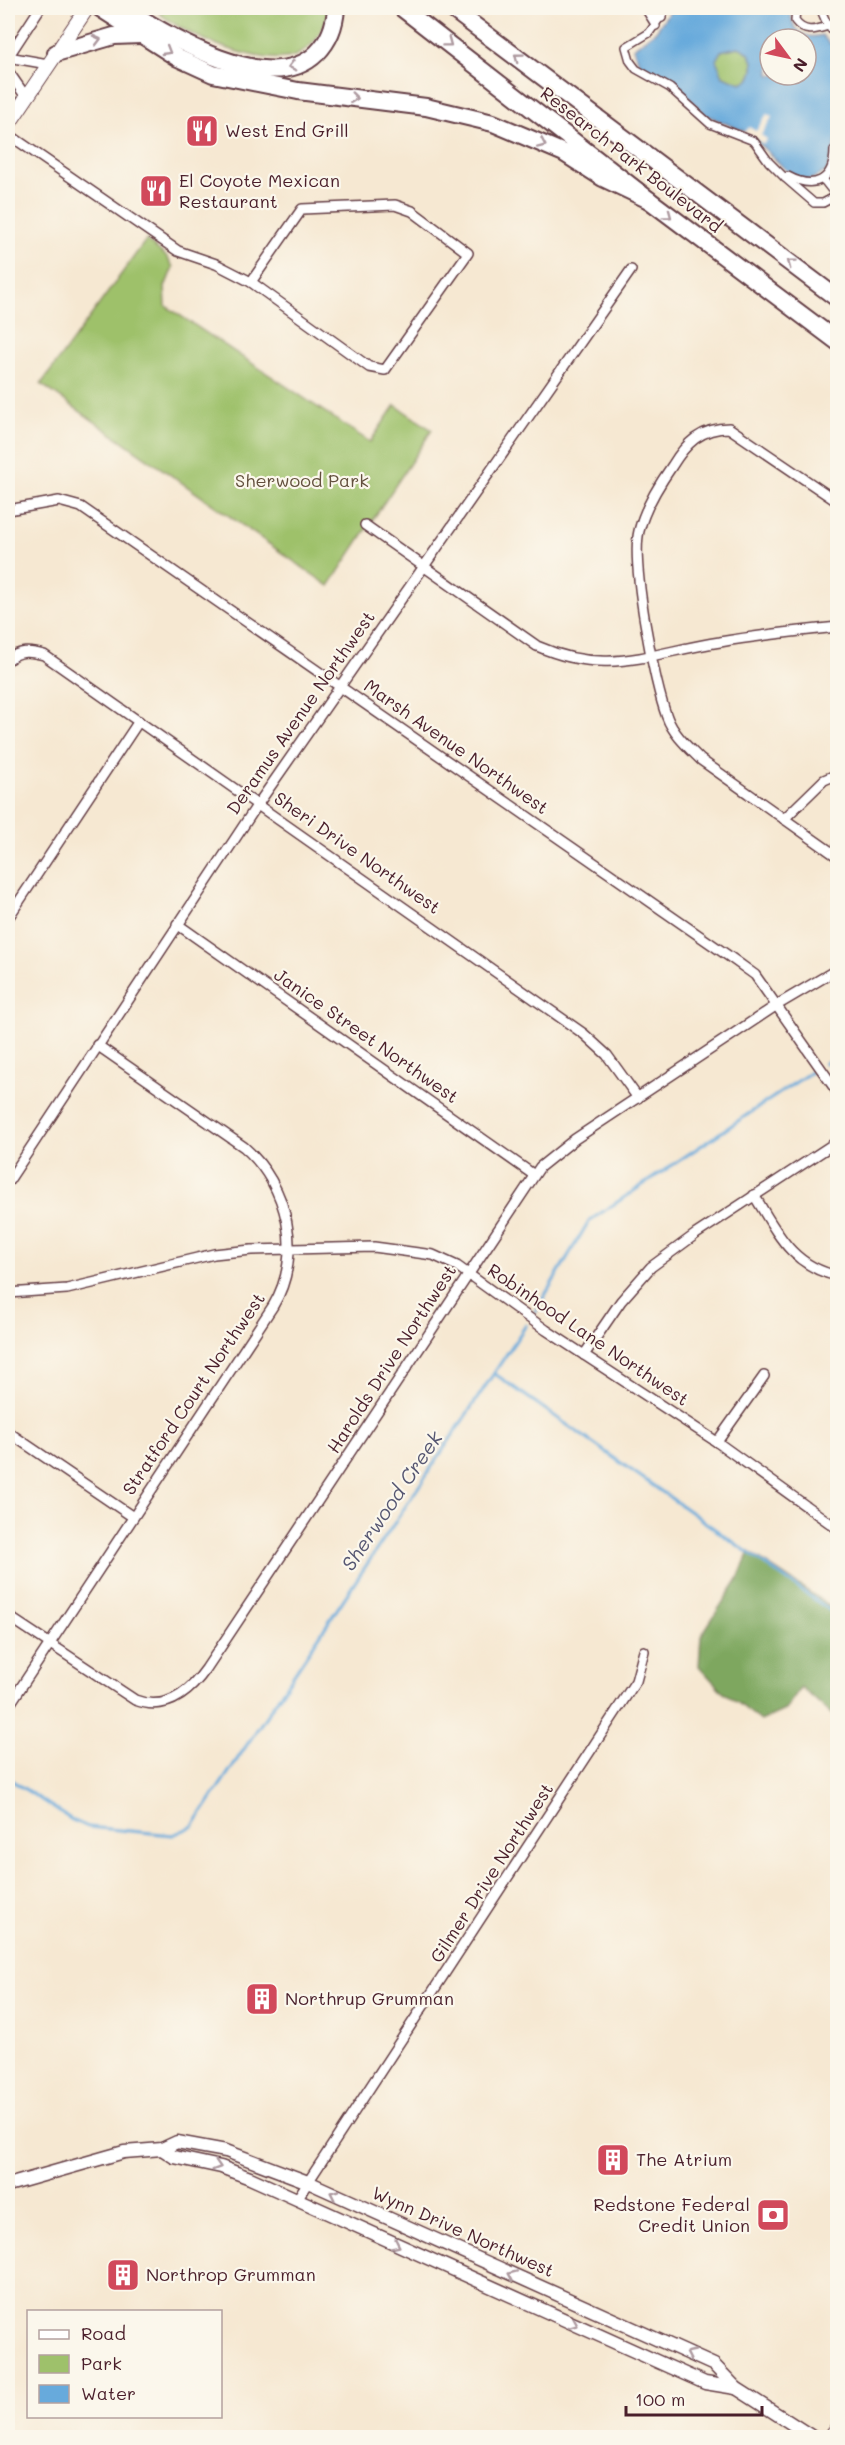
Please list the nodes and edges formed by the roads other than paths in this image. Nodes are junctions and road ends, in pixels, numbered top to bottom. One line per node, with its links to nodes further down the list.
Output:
1 (40, 8): 18 (street)
2 (87, 8): 19 (main road)
3 (100, 8): 15 (highway)
4 (124, 8): 16 (highway)
5 (143, 8): 16 (highway)
6 (336, 8): 16 (highway, one-way to 16)
7 (402, 8): 28 (highway, Research Park Boulevard, one-way to 28)
8 (452, 8): 31 (highway, Research Park Boulevard, one-way to 8)
9 (667, 8): 12 (street)
10 (796, 8): 14 (street)
11 (820, 8): 14 (street)
12 (662, 18): 13 (street); 13 (street)
13 (656, 26): 25 (street)
14 (828, 26): 17 (street)
15 (141, 35): 19 (highway, one-way to 15); 28 (highway, one-way to 28)
16 (172, 35)
17 (837, 37)
18 (8, 57): 19 (street)
19 (52, 59): 21 (main road)
20 (8, 71): 21 (street)
21 (26, 97): 22 (main road)
22 (8, 125)
23 (8, 134): 30 (street)
24 (836, 149): 26 (street)
25 (785, 178): 26 (street); 27 (street)
26 (823, 179): 27 (street)
27 (837, 196)
28 (649, 200): 32 (highway, Research Park Boulevard, one-way to 32)
29 (631, 270): 36 (street, Deramus Avenue Northwest)
30 (251, 282): 30 (street)
31 (837, 299)
32 (837, 342)
33 (837, 502): 38 (street)
34 (8, 510): 40 (street, Marsh Avenue Northwest)
35 (365, 525): 36 (street)
36 (423, 567): 38 (street); 40 (street, Deramus Avenue Northwest)
37 (837, 627): 38 (street)
38 (653, 655): 44 (street)
39 (8, 660): 41 (street, Sheri Drive Northwest)
40 (340, 686): 43 (street, Deramus Avenue Northwest); 49 (street, Marsh Avenue Northwest)
41 (139, 721): 43 (street, Sheri Drive Northwest); 46 (street)
42 (837, 774): 44 (street)
43 (258, 804): 47 (street, Deramus Avenue Northwest); 52 (street, Sheri Drive Northwest)
44 (784, 819): 45 (street)
45 (837, 857)
46 (8, 918)
47 (177, 924): 50 (street, Deramus Avenue Northwest); 54 (street, Janice Street Northwest)
48 (837, 969): 49 (street, Harolds Drive Northwest)
49 (777, 1005): 51 (street, Marsh Avenue Northwest); 52 (street, Harolds Drive Northwest)
50 (97, 1045): 55 (street, Deramus Avenue Northwest); 57 (street, Stratford Court Northwest)
51 (837, 1093)
52 (638, 1098): 54 (street, Harolds Drive Northwest)
53 (837, 1141): 56 (street)
54 (534, 1175): 58 (street, Harolds Drive Northwest)
55 (8, 1182)
56 (754, 1195): 59 (street); 61 (street)
57 (289, 1249): 58 (street, Robinhood Lane Northwest); 60 (street, Robinhood Lane Northwest); 65 (street, Stratford Court Northwest)
58 (468, 1274): 61 (street, Robinhood Lane Northwest); 68 (street, Harolds Drive Northwest)
59 (837, 1276)
60 (8, 1293)
61 (584, 1355): 64 (street, Robinhood Lane Northwest)
62 (764, 1376): 64 (street)
63 (8, 1432): 65 (street)
64 (717, 1442): 66 (street, Robinhood Lane Northwest)
65 (133, 1517): 68 (street, Stratford Court Northwest)
66 (836, 1525)
67 (8, 1616): 68 (street, Harolds Drive Northwest)
68 (49, 1643): 70 (street, Stratford Court Northwest)
69 (644, 1650): 72 (street, Gilmer Drive Northwest)
70 (8, 1707)
71 (162, 2149): 72 (street, Wynn Drive Northwest); 73 (street, Wynn Drive Northwest); 74 (street, Wynn Drive Northwest, one-way to 74)
72 (308, 2182): 74 (street, Gilmer Drive Northwest); 75 (street, Wynn Drive Northwest, one-way to 72)
73 (8, 2183)
74 (297, 2199): 75 (street, Wynn Drive Northwest, one-way to 75)
75 (736, 2388): 77 (street, Wynn Drive Northwest)
76 (837, 2427): 78 (main road)
77 (814, 2438)
78 (830, 2438)

